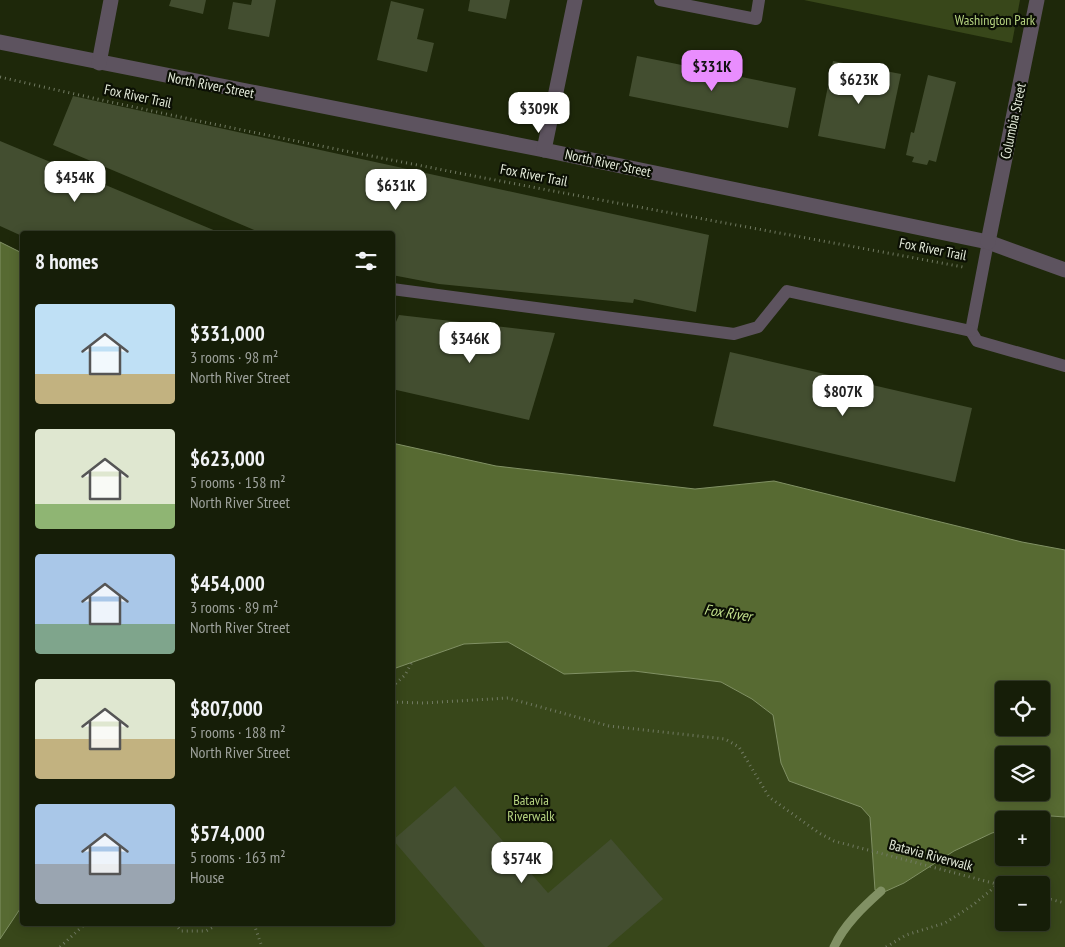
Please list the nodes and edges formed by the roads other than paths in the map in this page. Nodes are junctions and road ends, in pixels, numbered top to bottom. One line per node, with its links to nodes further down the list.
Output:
1 (111, 0): 7 (street)
2 (575, 0): 8 (street)
3 (660, 0): 4 (lane)
4 (759, 0)
5 (1038, 0): 9 (street, Columbia Street)
6 (0, 42): 7 (street, North River Street)
7 (99, 63): 8 (street, North River Street)
8 (544, 150): 9 (street, North River Street)
9 (988, 242): 10 (street, North River Street); 12 (lane)
10 (1065, 270)
11 (395, 288): 12 (lane)
12 (971, 331): 13 (lane)
13 (1065, 366)

